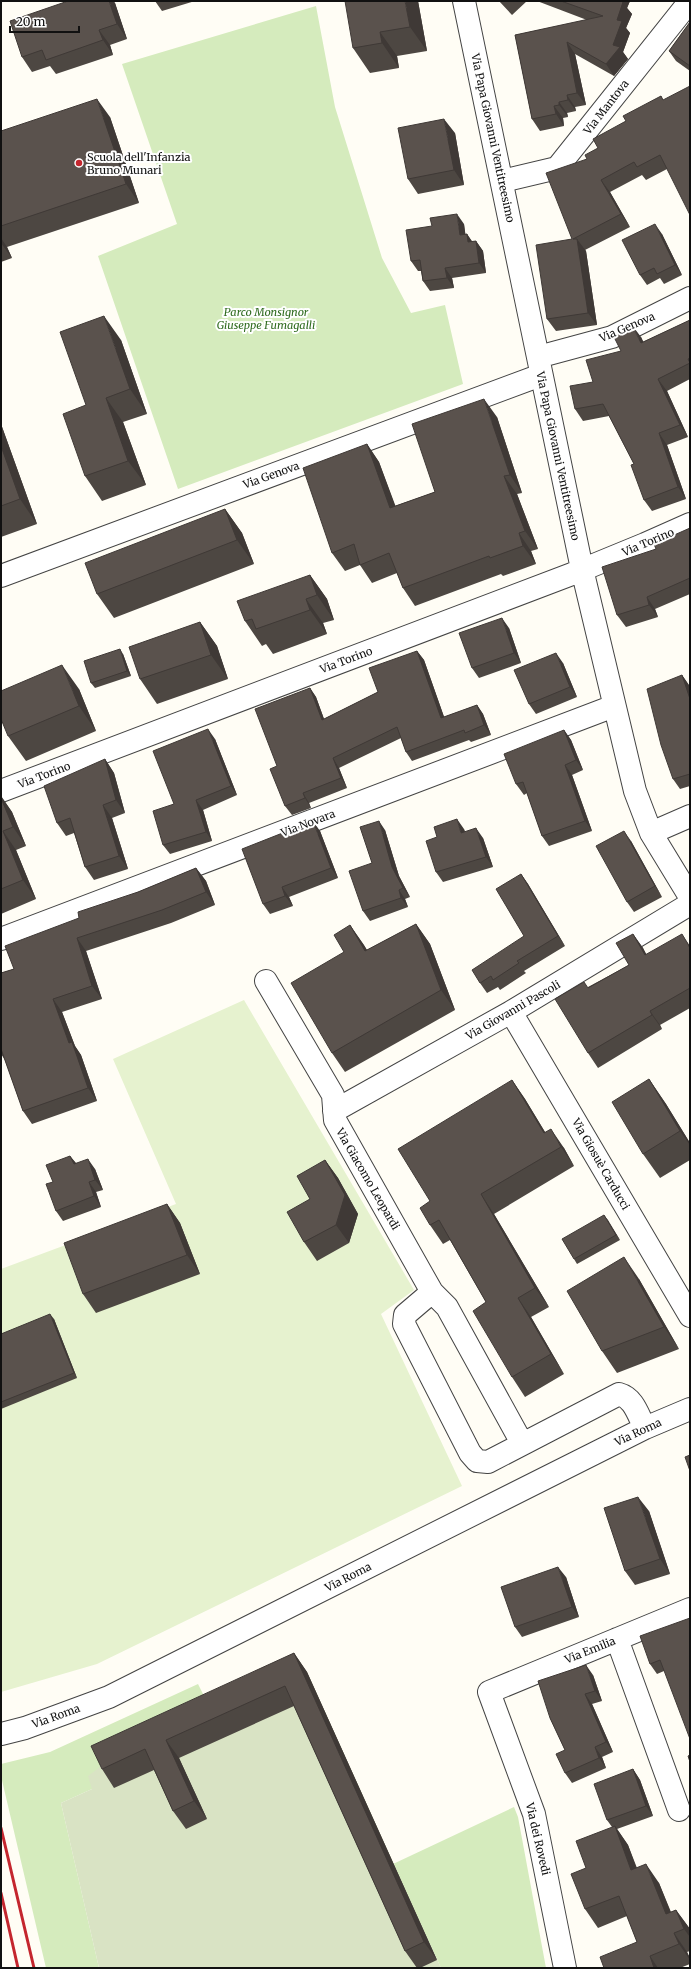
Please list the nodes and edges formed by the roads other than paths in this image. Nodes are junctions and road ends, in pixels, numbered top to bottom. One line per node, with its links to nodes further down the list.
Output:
1 (464, 1): 3 (street, Via Papa Giovanni Ventitreesimo)
2 (690, 1): 3 (street, Via Mantova)
3 (502, 181): 5 (street, Via Papa Giovanni Ventitreesimo)
4 (690, 298): 5 (street, Via Genova)
5 (540, 366): 7 (street, Via Papa Giovanni Ventitreesimo); 8 (street, Via Genova)
6 (690, 524): 7 (street, Via Torino)
7 (582, 569): 9 (street, Via Papa Giovanni Ventitreesimo); 10 (street, Via Torino)
8 (1, 576)
9 (614, 706): 12 (street, Via Papa Giovanni Ventitreesimo); 15 (street, Via Novara)
10 (1, 791)
11 (690, 816): 12 (street)
12 (650, 833): 13 (street, Via Papa Giovanni Ventitreesimo)
13 (690, 897)
14 (690, 904): 17 (street, Via Giovanni Pascoli)
15 (1, 939)
16 (266, 981): 18 (street, Via Giacomo Leopardi)
17 (511, 1012): 18 (street, Via Giovanni Pascoli); 20 (street, Via Giosuè Carducci)
18 (334, 1111): 19 (street, Via Giacomo Leopardi)
19 (432, 1292): 23 (street, Via Giacomo Leopardi); 23 (street)
20 (690, 1316)
21 (690, 1409): 22 (street, Via Roma)
22 (645, 1428): 23 (street); 27 (street, Via Roma)
23 (526, 1442)
24 (690, 1609): 25 (street, Via Emilia)
25 (618, 1639): 26 (street, Via Emilia); 28 (street)
26 (489, 1692): 29 (street, Via dei Rovedi)
27 (1, 1734)
28 (679, 1810)
29 (565, 1968)

